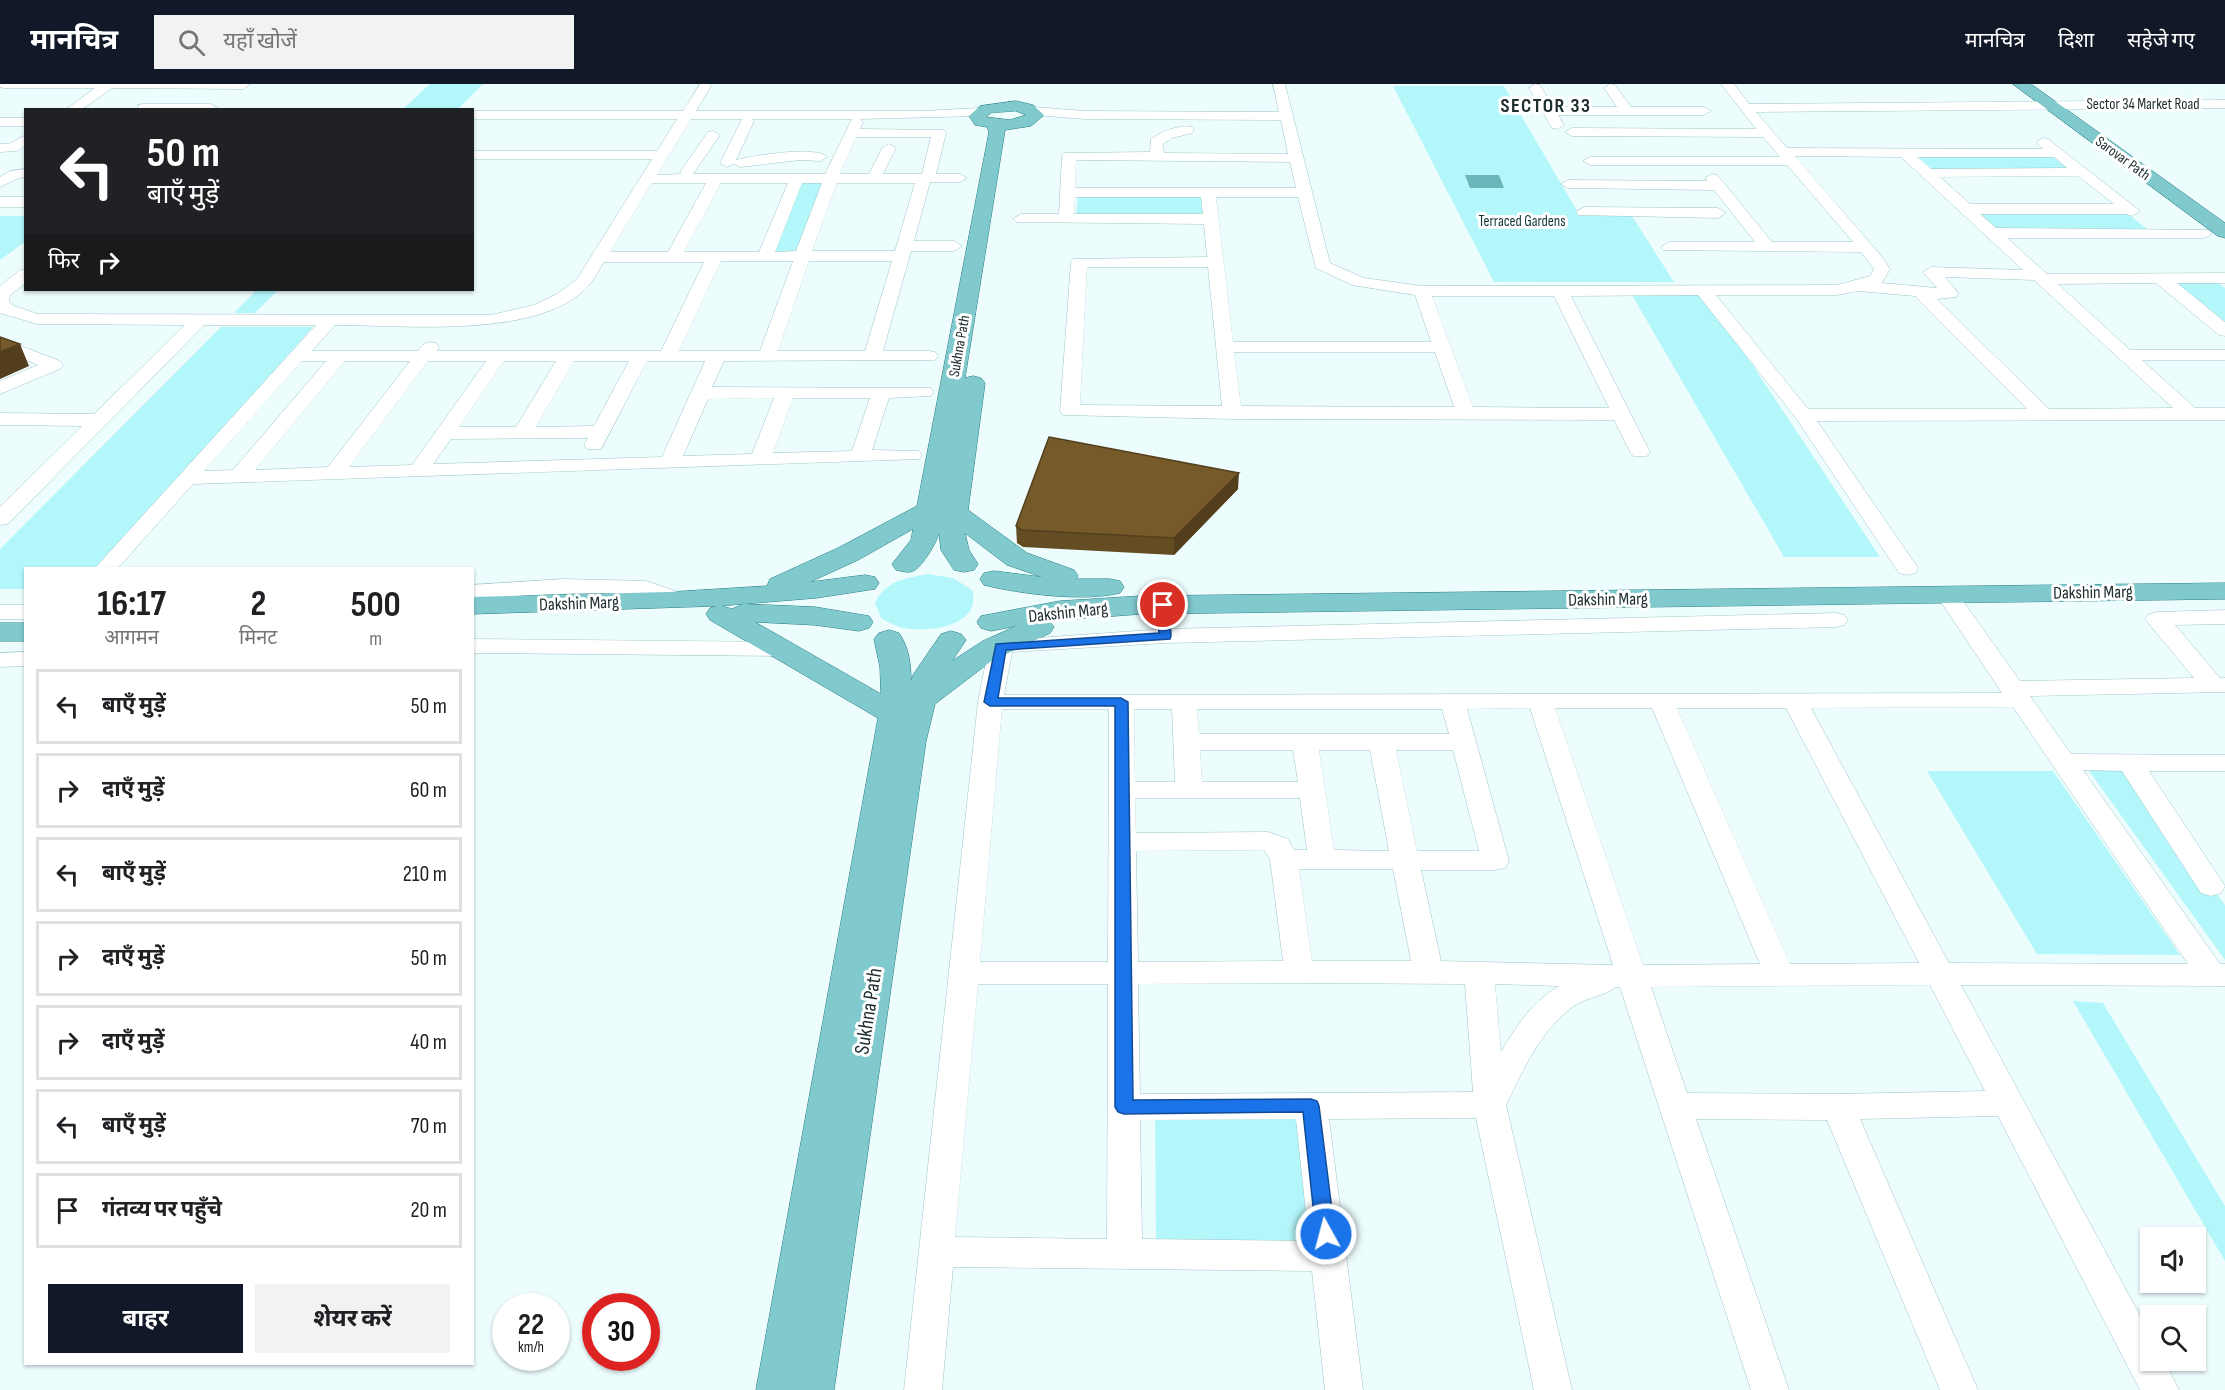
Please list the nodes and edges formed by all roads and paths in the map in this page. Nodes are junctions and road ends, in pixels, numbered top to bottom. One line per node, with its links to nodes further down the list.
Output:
1 (108, 84): 2 (street); 12 (street); 15 (street)
2 (176, 84): 9 (street); 20 (street)
3 (258, 84): 13 (street)
4 (706, 84): 28 (street)
5 (1279, 84): 29 (street)
6 (1727, 84): 21 (street)
7 (2021, 84): 18 (main road, Sarovar Path)
8 (2031, 84): 18 (main road, Sarovar Path)
9 (209, 85): 13 (street); 16 (street)
10 (1535, 88): 23 (street)
11 (1610, 88): 24 (street)
12 (6, 91): 15 (street)
13 (242, 91)
14 (1692, 96): 26 (street)
15 (89, 97): 19 (street)
16 (183, 104)
17 (2225, 106): 18 (street)
18 (2059, 107): 21 (street); 89 (main road, Sarovar Path); 90 (main road, Sarovar Path)
19 (73, 108)
20 (143, 108)
21 (1745, 108): 40 (street)
22 (1007, 111): 28 (street); 29 (street); 162 (main road, Sukhna Path)
23 (1548, 111): 24 (street); 33 (street)
24 (1627, 111): 25 (street)
25 (1643, 111): 26 (street); 38 (street)
26 (1704, 111): 39 (street)
27 (474, 115): 28 (street)
28 (687, 115): 52 (street)
29 (1287, 117): 57 (street)
30 (747, 121): 45 (street)
31 (24, 122): 32 (street)
32 (3, 124)
33 (1557, 125)
34 (492, 130): 48 (street)
35 (549, 130): 53 (street)
36 (609, 130): 54 (street)
37 (1187, 130): 55 (street)
38 (1660, 133): 39 (street); 58 (street)
39 (1722, 133): 40 (street)
40 (1767, 133): 56 (street)
41 (697, 134): 42 (street)
42 (713, 135): 45 (street); 60 (street)
43 (2035, 136): 50 (street)
44 (24, 140): 47 (street)
45 (737, 140): 60 (street)
46 (848, 140): 60 (street); 61 (street); 62 (street); 68 (street)
47 (0, 148)
48 (474, 152)
49 (1905, 153): 50 (street); 56 (street); 65 (street)
50 (2057, 153): 63 (street)
51 (474, 154): 53 (street)
52 (663, 154): 54 (street); 71 (street)
53 (528, 155): 54 (street)
54 (590, 155)
55 (1156, 157): 57 (street); 76 (street)
56 (1787, 157): 59 (street); 98 (street)
57 (1296, 158): 78 (street)
58 (1590, 161): 59 (street); 74 (street)
59 (1699, 161): 75 (street)
60 (727, 163)
61 (881, 164): 62 (street); 69 (street)
62 (928, 172): 69 (street); 70 (street); 99 (street)
63 (2082, 172): 65 (street); 81 (street)
64 (24, 173): 72 (street)
65 (1927, 173): 82 (street)
66 (716, 178): 67 (street); 71 (street); 100 (street)
67 (797, 178): 68 (street); 102 (street)
68 (831, 178): 69 (street); 103 (street)
69 (874, 178)
70 (960, 178)
71 (647, 179): 104 (street)
72 (0, 183)
73 (1569, 184): 74 (street)
74 (1605, 185): 75 (street)
75 (1719, 186): 97 (street)
76 (1068, 192): 77 (street); 87 (street)
77 (1208, 193): 78 (street); 88 (street)
78 (1304, 193): 112 (street)
79 (0, 202): 80 (street)
80 (24, 202)
81 (2129, 208): 82 (street); 92 (street)
82 (1966, 209): 91 (street)
83 (1584, 212): 84 (street)
84 (1685, 213): 85 (street); 96 (street)
85 (1718, 213)
86 (1021, 219): 87 (street)
87 (1066, 219): 88 (street)
88 (1211, 219): 105 (street)
89 (2225, 220)
90 (2225, 232)
91 (1993, 233): 92 (street); 107 (street)
92 (2160, 233): 93 (street)
93 (2203, 233)
94 (954, 246): 99 (street)
95 (1669, 247): 96 (street)
96 (1710, 247): 97 (street)
97 (1767, 247): 98 (street)
98 (1865, 247): 110 (street)
99 (903, 251): 103 (street); 124 (street)
100 (674, 256): 101 (street); 104 (street)
101 (715, 256): 102 (street); 122 (street)
102 (765, 256): 103 (street)
103 (803, 256): 123 (street)
104 (598, 257): 117 (street)
105 (1216, 262): 120 (street); 140 (street)
106 (24, 276): 115 (street)
107 (2040, 277): 108 (street); 114 (street); 125 (street)
108 (2160, 278): 109 (street); 118 (street)
109 (2223, 280)
110 (1857, 286): 111 (street); 114 (street)
111 (1703, 290): 113 (street); 146 (street)
112 (1422, 291): 113 (street); 121 (street)
113 (1560, 291): 142 (street)
114 (1923, 294): 143 (street)
115 (199, 320): 116 (street); 148 (street)
116 (330, 320): 117 (street); 127 (street)
117 (452, 320): 129 (street)
118 (2225, 331)
119 (0, 343): 135 (street)
120 (1225, 347): 121 (street); 140 (street)
121 (1442, 347): 141 (street)
122 (668, 355): 132 (street); 133 (street)
123 (767, 355): 124 (street); 133 (street)
124 (873, 355): 134 (street)
125 (2125, 355): 126 (street); 144 (street)
126 (2225, 355)
127 (298, 356): 128 (street); 161 (street)
128 (340, 356): 129 (street); 160 (street)
129 (424, 356): 130 (street); 159 (street)
130 (499, 356): 131 (street); 151 (street)
131 (568, 356): 132 (street); 149 (street)
132 (641, 356): 150 (street)
133 (717, 356): 137 (street)
134 (929, 356)
135 (0, 388)
136 (924, 392): 139 (street)
137 (702, 393): 138 (street); 156 (street)
138 (786, 393): 139 (street); 155 (street)
139 (880, 393): 154 (street)
140 (1232, 412): 141 (street)
141 (1466, 414): 142 (street)
142 (1621, 414): 152 (street)
143 (2043, 414): 144 (street); 146 (street)
144 (2190, 414): 145 (street)
145 (2225, 414)
146 (1803, 415): 167 (street)
147 (0, 419): 148 (street)
148 (98, 420): 163 (street)
149 (523, 432): 150 (street); 151 (street)
150 (602, 432): 157 (street)
151 (447, 433): 158 (street)
152 (1640, 452)
153 (912, 455): 154 (street)
154 (860, 457): 155 (street)
155 (760, 460): 156 (street)
156 (670, 462): 157 (street)
157 (581, 466): 158 (street)
158 (418, 471): 159 (street)
159 (334, 473): 160 (street)
160 (239, 476): 161 (street)
161 (186, 478): 166 (street)
162 (942, 511): 164 (main road, Sukhna Path); 165 (main road, Sukhna Path); 173 (main road); 174 (main road)
163 (0, 519)
164 (906, 564): 165 (main road); 170 (main road)
165 (964, 564): 169 (main road, Dakshin Marg)
166 (107, 567)
167 (1907, 568)
168 (2225, 572): 174 (main road, Dakshin Marg)
169 (994, 579): 174 (main road, Dakshin Marg); 188 (main road)
170 (865, 583): 173 (main road, Dakshin Marg); 187 (main road)
171 (2225, 591): 177 (main road, Dakshin Marg)
172 (474, 592): 175 (street)
173 (757, 594): 175 (main road, Dakshin Marg)
174 (1105, 597): 177 (main road, Dakshin Marg); 188 (main road, Dakshin Marg); 207 (main road)
175 (676, 599): 178 (main road, Dakshin Marg)
176 (1950, 599): 199 (street)
177 (1163, 605): 191 (street)
178 (474, 606)
179 (0, 612): 180 (street)
180 (24, 612)
181 (720, 613): 185 (main road, Dakshin Marg); 187 (main road, Dakshin Marg); 195 (main road)
182 (2225, 617): 198 (street)
183 (0, 619): 184 (main road)
184 (24, 619)
185 (474, 620)
186 (1836, 621): 191 (street)
187 (859, 622): 192 (main road)
188 (991, 622): 193 (main road, Dakshin Marg)
189 (0, 632): 190 (main road)
190 (24, 632)
191 (1165, 636): 203 (street)
192 (889, 639): 193 (main road, Dakshin Marg); 207 (main road, Sukhna Path)
193 (951, 640): 207 (main road, Sukhna Path)
194 (474, 646): 195 (street)
195 (778, 649): 207 (main road)
196 (24, 659): 197 (street)
197 (0, 660)
198 (2220, 686): 199 (street)
199 (2016, 694): 200 (street); 212 (street)
200 (1794, 699): 202 (street); 228 (street)
201 (1540, 700): 202 (street); 206 (street); 231 (street)
202 (1661, 700): 229 (street)
203 (990, 702): 204 (street); 225 (street)
204 (1121, 702): 205 (street); 215 (street)
205 (1184, 702): 206 (street); 209 (street)
206 (1454, 702): 211 (street)
207 (907, 709): 241 (main road, Sukhna Path); 242 (main road, Sukhna Path)
208 (1381, 741): 210 (street); 211 (street); 221 (street)
209 (1186, 742): 210 (street); 216 (street)
210 (1305, 742): 217 (street)
211 (1464, 742): 221 (street)
212 (2063, 762): 213 (street); 230 (street)
213 (2130, 762): 214 (street); 222 (street)
214 (2225, 763)
215 (1122, 790): 216 (street); 218 (street)
216 (1189, 790): 217 (street)
217 (1312, 790): 220 (street)
218 (1122, 842): 219 (street); 227 (street)
219 (1284, 859): 220 (street); 226 (street)
220 (1322, 860): 221 (street)
221 (1405, 860): 223 (street)
222 (2211, 886)
223 (1428, 972): 224 (street); 226 (street)
224 (1479, 972): 231 (street); 233 (street)
225 (964, 973): 227 (street); 238 (street)
226 (1299, 973): 227 (street)
227 (1123, 974): 236 (street)
228 (1939, 974): 229 (street); 230 (street); 232 (street)
229 (1779, 975): 231 (street)
230 (2218, 975)
231 (1626, 976): 233 (street); 235 (street)
232 (2008, 1103): 237 (street); 248 (street)
233 (1490, 1105): 234 (street); 245 (street)
234 (1311, 1106): 236 (street); 240 (street)
235 (1675, 1106): 237 (street); 246 (street)
236 (1124, 1107): 239 (street)
237 (1838, 1107): 247 (street)
238 (937, 1252): 239 (street); 243 (street)
239 (1125, 1255): 240 (street)
240 (1328, 1256): 244 (street)
241 (780, 1390)
242 (810, 1390)
243 (923, 1390)
244 (1344, 1390)
245 (1553, 1390)
246 (1770, 1390)
247 (1959, 1390)
248 (2160, 1390)

